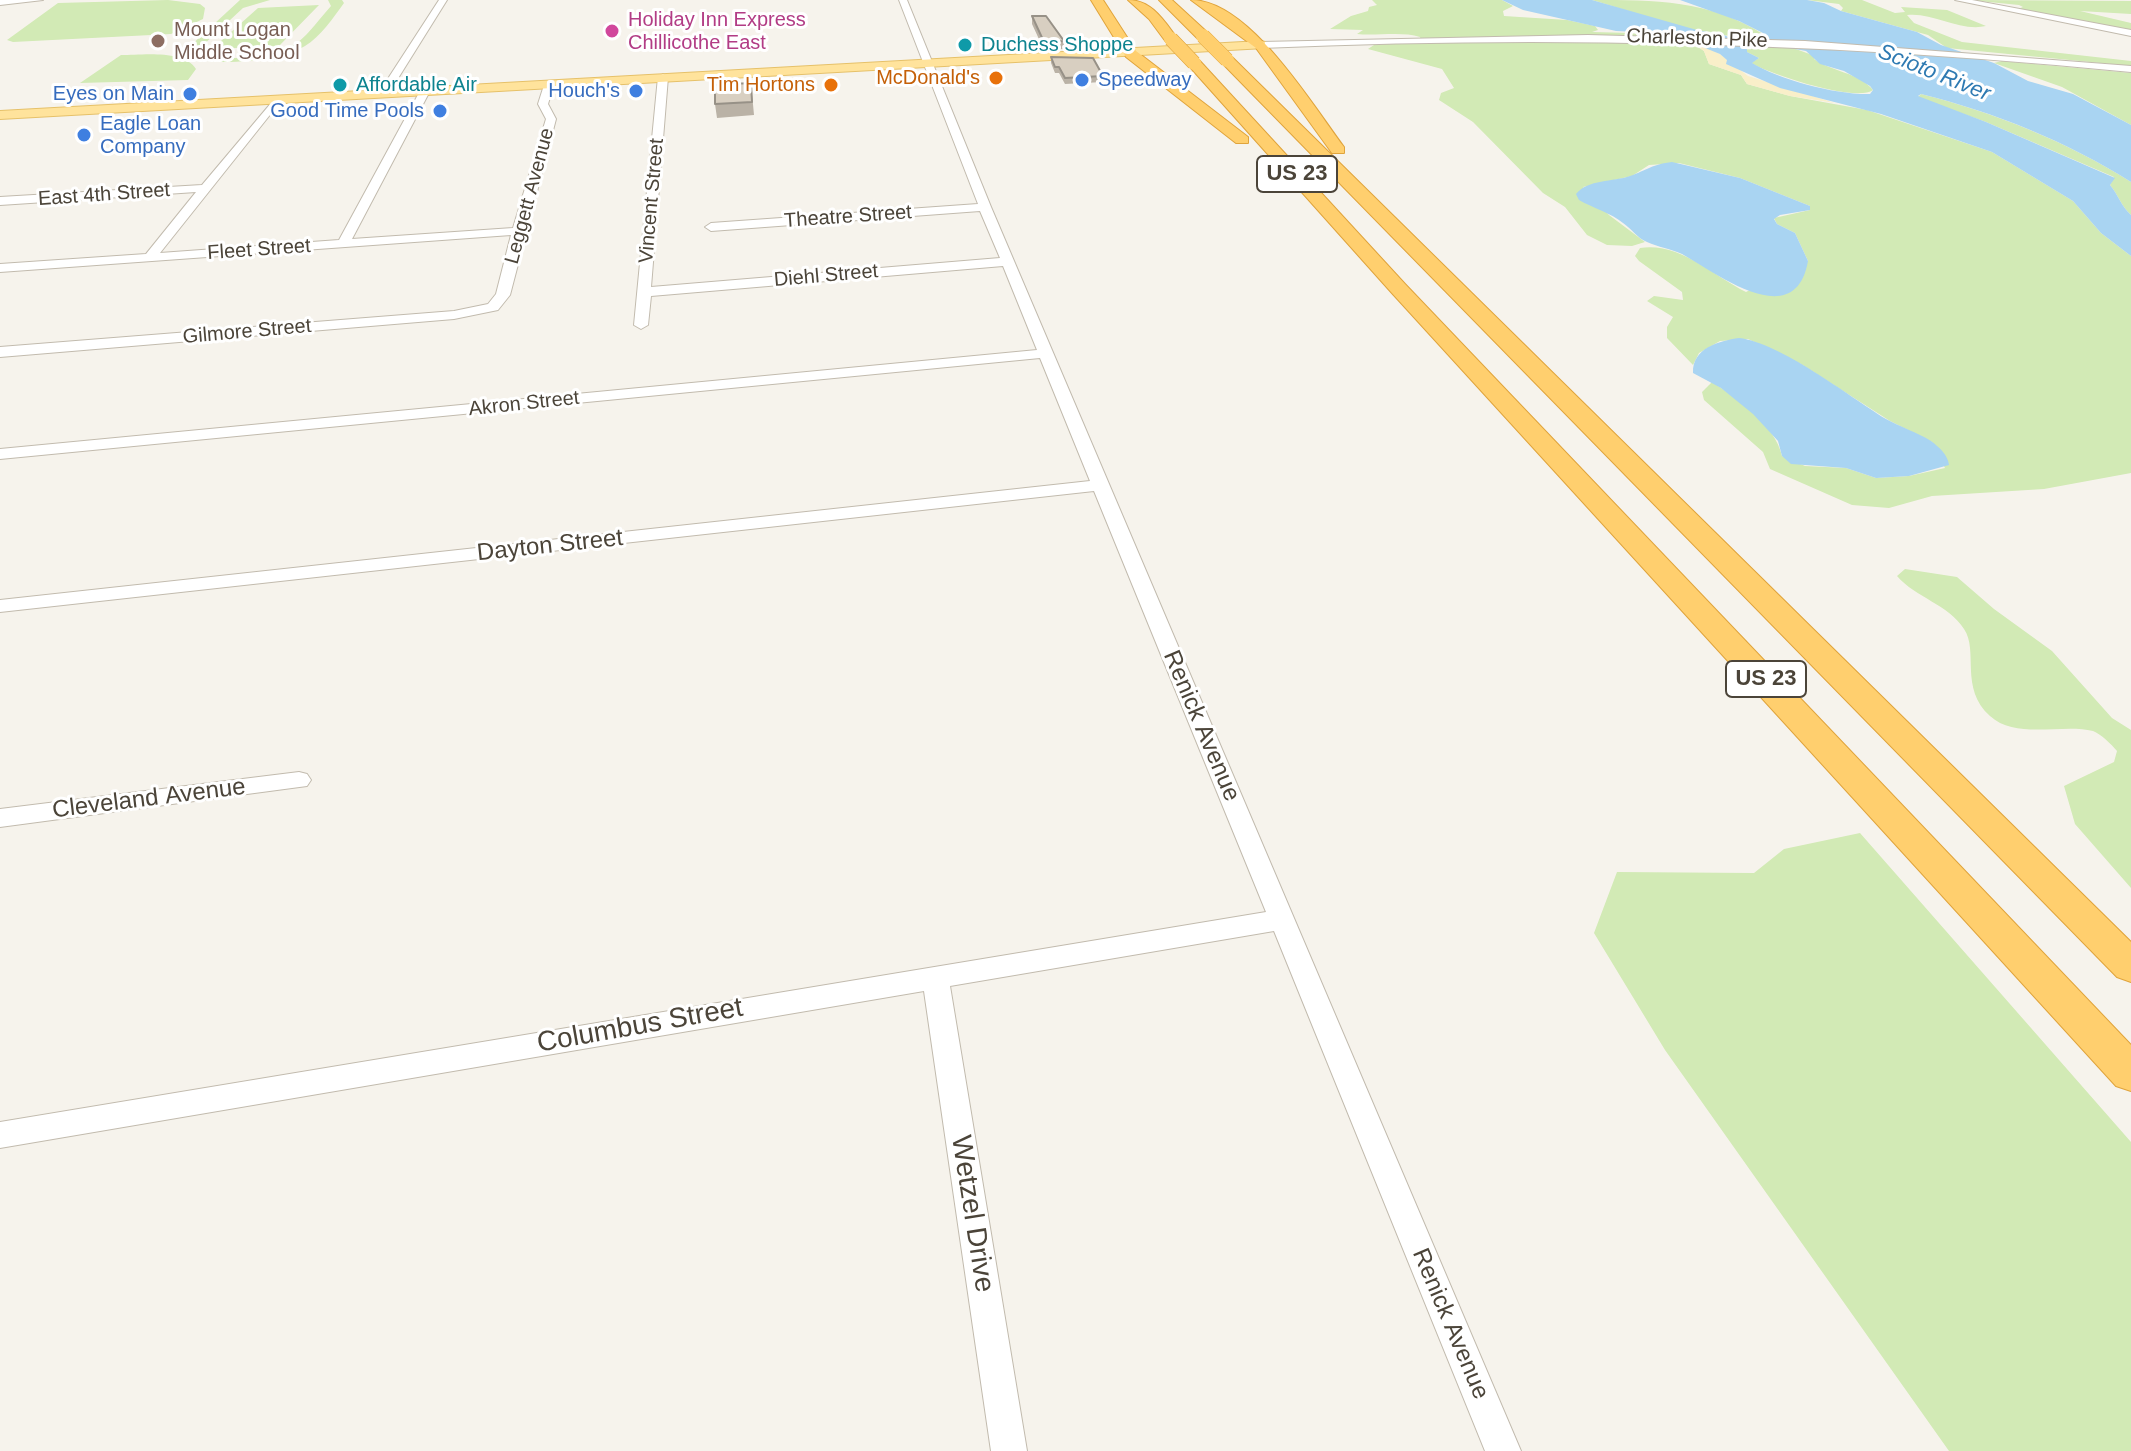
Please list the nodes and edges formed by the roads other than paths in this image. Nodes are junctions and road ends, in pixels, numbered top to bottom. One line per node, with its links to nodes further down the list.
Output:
1 (39, 0): 9 (street)
2 (443, 0): 18 (street)
3 (903, 0): 13 (street, Renick Avenue)
4 (1097, 0): 12 (highway)
5 (1134, 0): 31 (highway, US 23, bridge)
6 (1165, 0): 30 (highway, US 23, bridge)
7 (1197, 0): 11 (highway)
8 (1959, 0): 10 (street)
9 (0, 2)
10 (2131, 33)
11 (1261, 45): 12 (main road); 14 (street, Charleston Pike); 30 (highway)
12 (1131, 54): 13 (main road); 31 (highway)
13 (928, 61): 15 (main road); 23 (street, Renick Avenue)
14 (2131, 69)
15 (663, 77): 16 (main road); 32 (street, Vincent Street)
16 (549, 84): 17 (main road); 25 (street, Leggett Avenue)
17 (425, 91): 18 (main road); 26 (street)
18 (383, 94): 19 (main road)
19 (277, 99): 20 (main road); 21 (street)
20 (1, 116)
21 (207, 188): 22 (street, East 4th Street); 27 (street)
22 (0, 201)
23 (985, 207): 24 (street, Theatre Street); 28 (street, Renick Avenue)
24 (711, 227)
25 (518, 231): 26 (street, Fleet Street); 33 (street, Leggett Avenue)
26 (343, 244): 27 (street, Fleet Street)
27 (150, 257): 29 (street, Fleet Street)
28 (1009, 261): 32 (street, Diehl Street); 36 (street, Renick Avenue)
29 (0, 268)
30 (1440, 273): 43 (highway, US 23)
31 (1398, 288): 45 (highway, US 23)
32 (643, 292): 34 (street, Vincent Street)
33 (493, 307): 35 (street, Gilmore Street)
34 (641, 325)
35 (0, 352)
36 (1048, 353): 37 (street, Akron Street); 38 (street, Renick Avenue)
37 (0, 454)
38 (1101, 485): 39 (street, Dayton Street); 42 (street, Renick Avenue)
39 (0, 606)
40 (299, 780): 41 (street, Cleveland Avenue)
41 (0, 818)
42 (1281, 920): 44 (street, Columbus Street); 48 (street, Renick Avenue)
43 (2131, 966)
44 (935, 976): 46 (street, Columbus Street); 47 (street, Wetzel Drive)
45 (2131, 1073)
46 (0, 1135)
47 (1009, 1451)
48 (1503, 1451)

